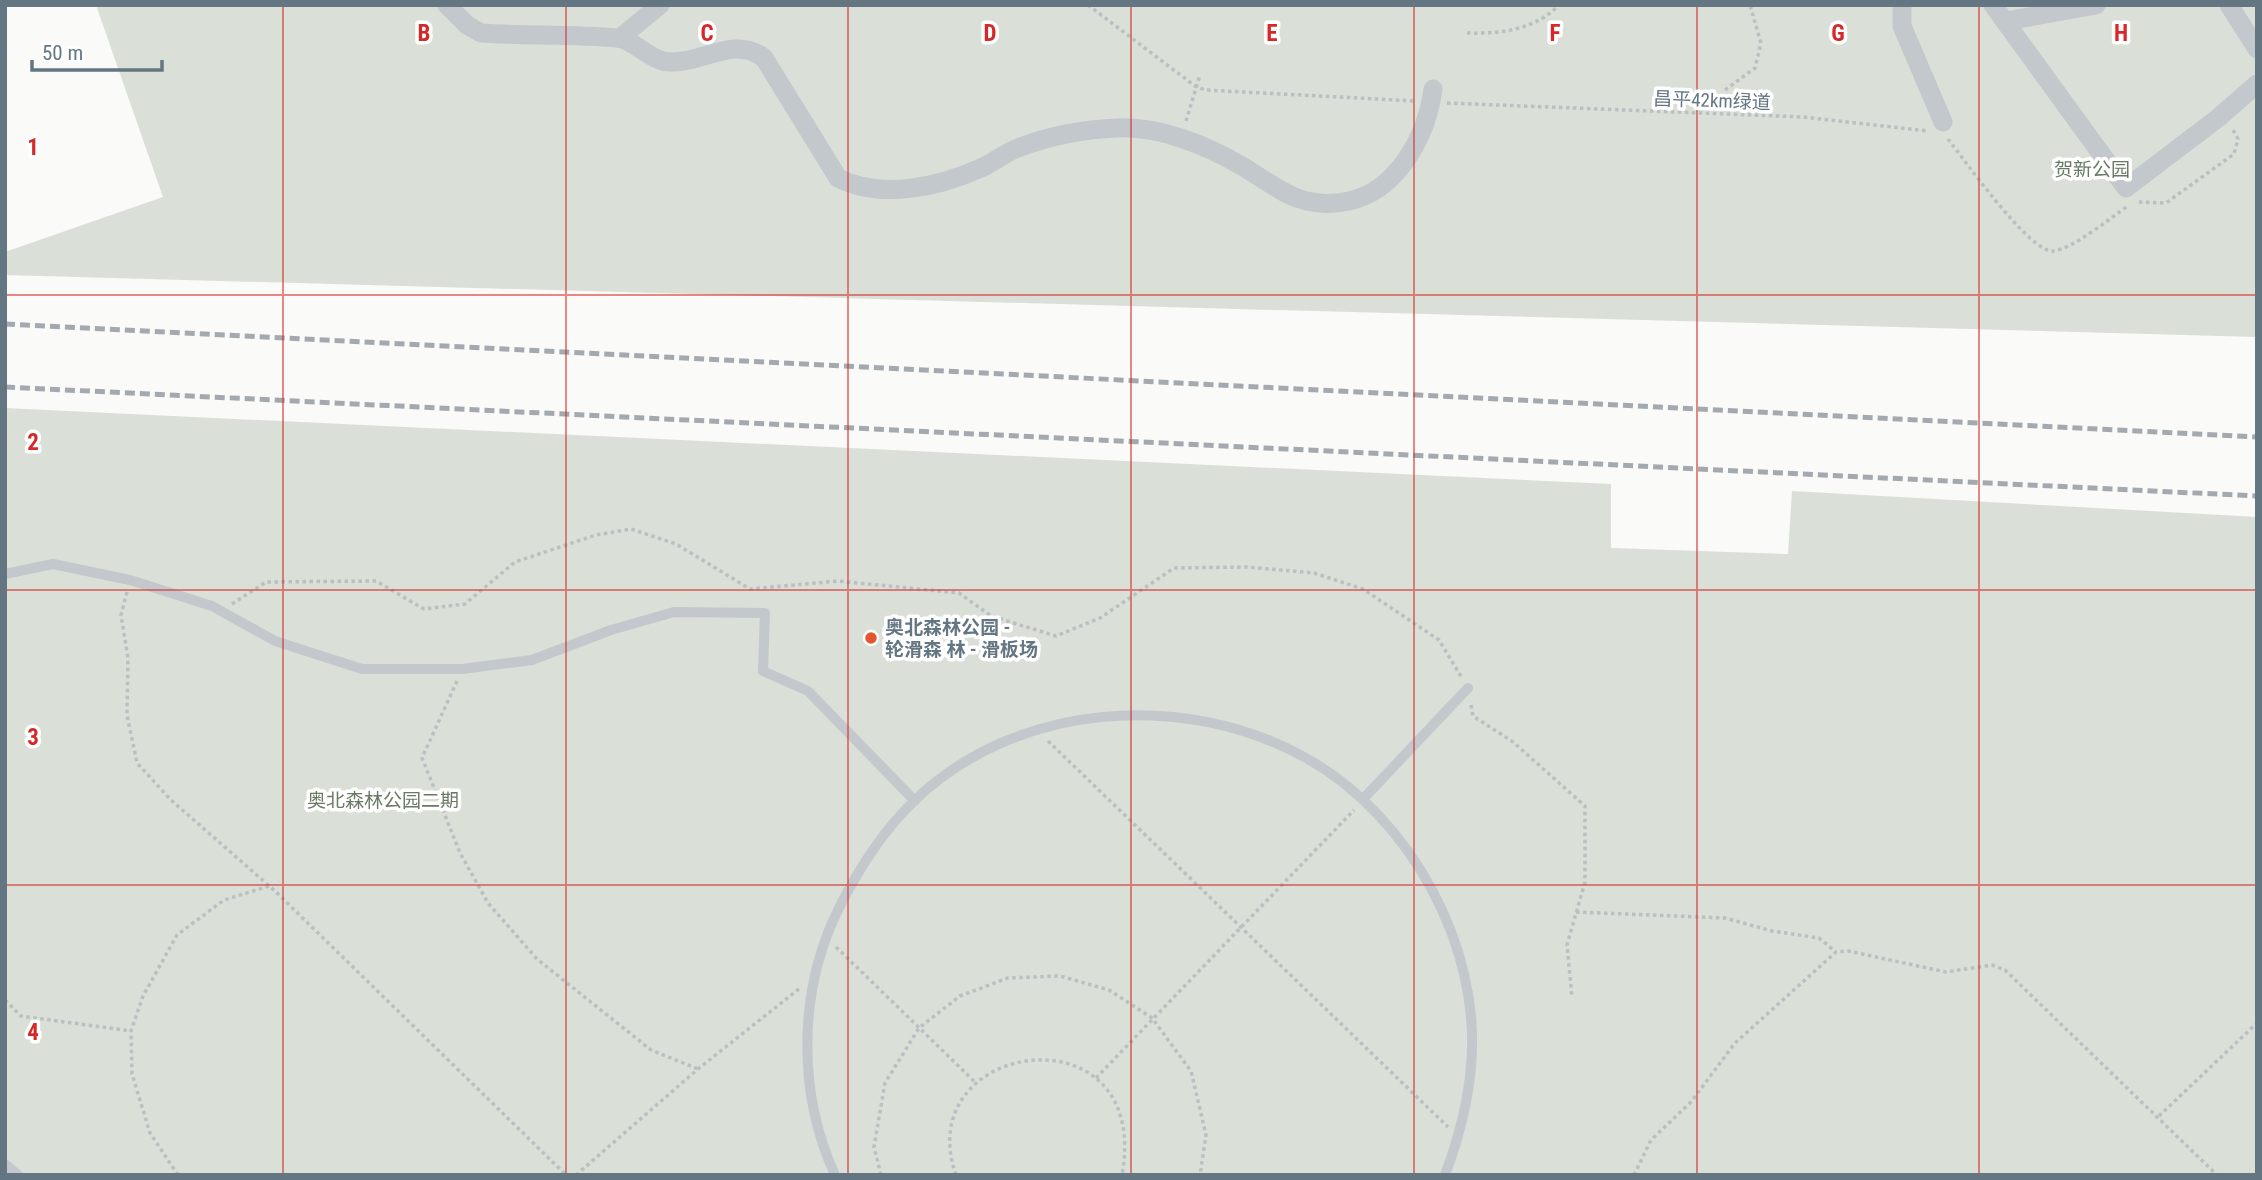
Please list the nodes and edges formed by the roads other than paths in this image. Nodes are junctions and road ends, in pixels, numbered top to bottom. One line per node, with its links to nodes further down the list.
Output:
1 (447, 5): 8 (street)
2 (660, 5): 8 (street)
3 (1902, 5): 12 (street)
4 (1993, 5): 7 (street)
5 (2095, 5): 7 (street)
6 (2229, 5): 9 (street)
7 (2006, 21): 10 (street)
8 (620, 38): 11 (street)
9 (2257, 49)
10 (2257, 84)
11 (1432, 95)
12 (1943, 122)
13 (5, 574): 16 (lane)
14 (1468, 688): 15 (lane)
15 (1363, 799): 16 (lane); 20 (lane)
16 (915, 801): 19 (lane)
17 (5, 1164): 18 (lane)
18 (18, 1175)
19 (835, 1175)
20 (1445, 1175)

